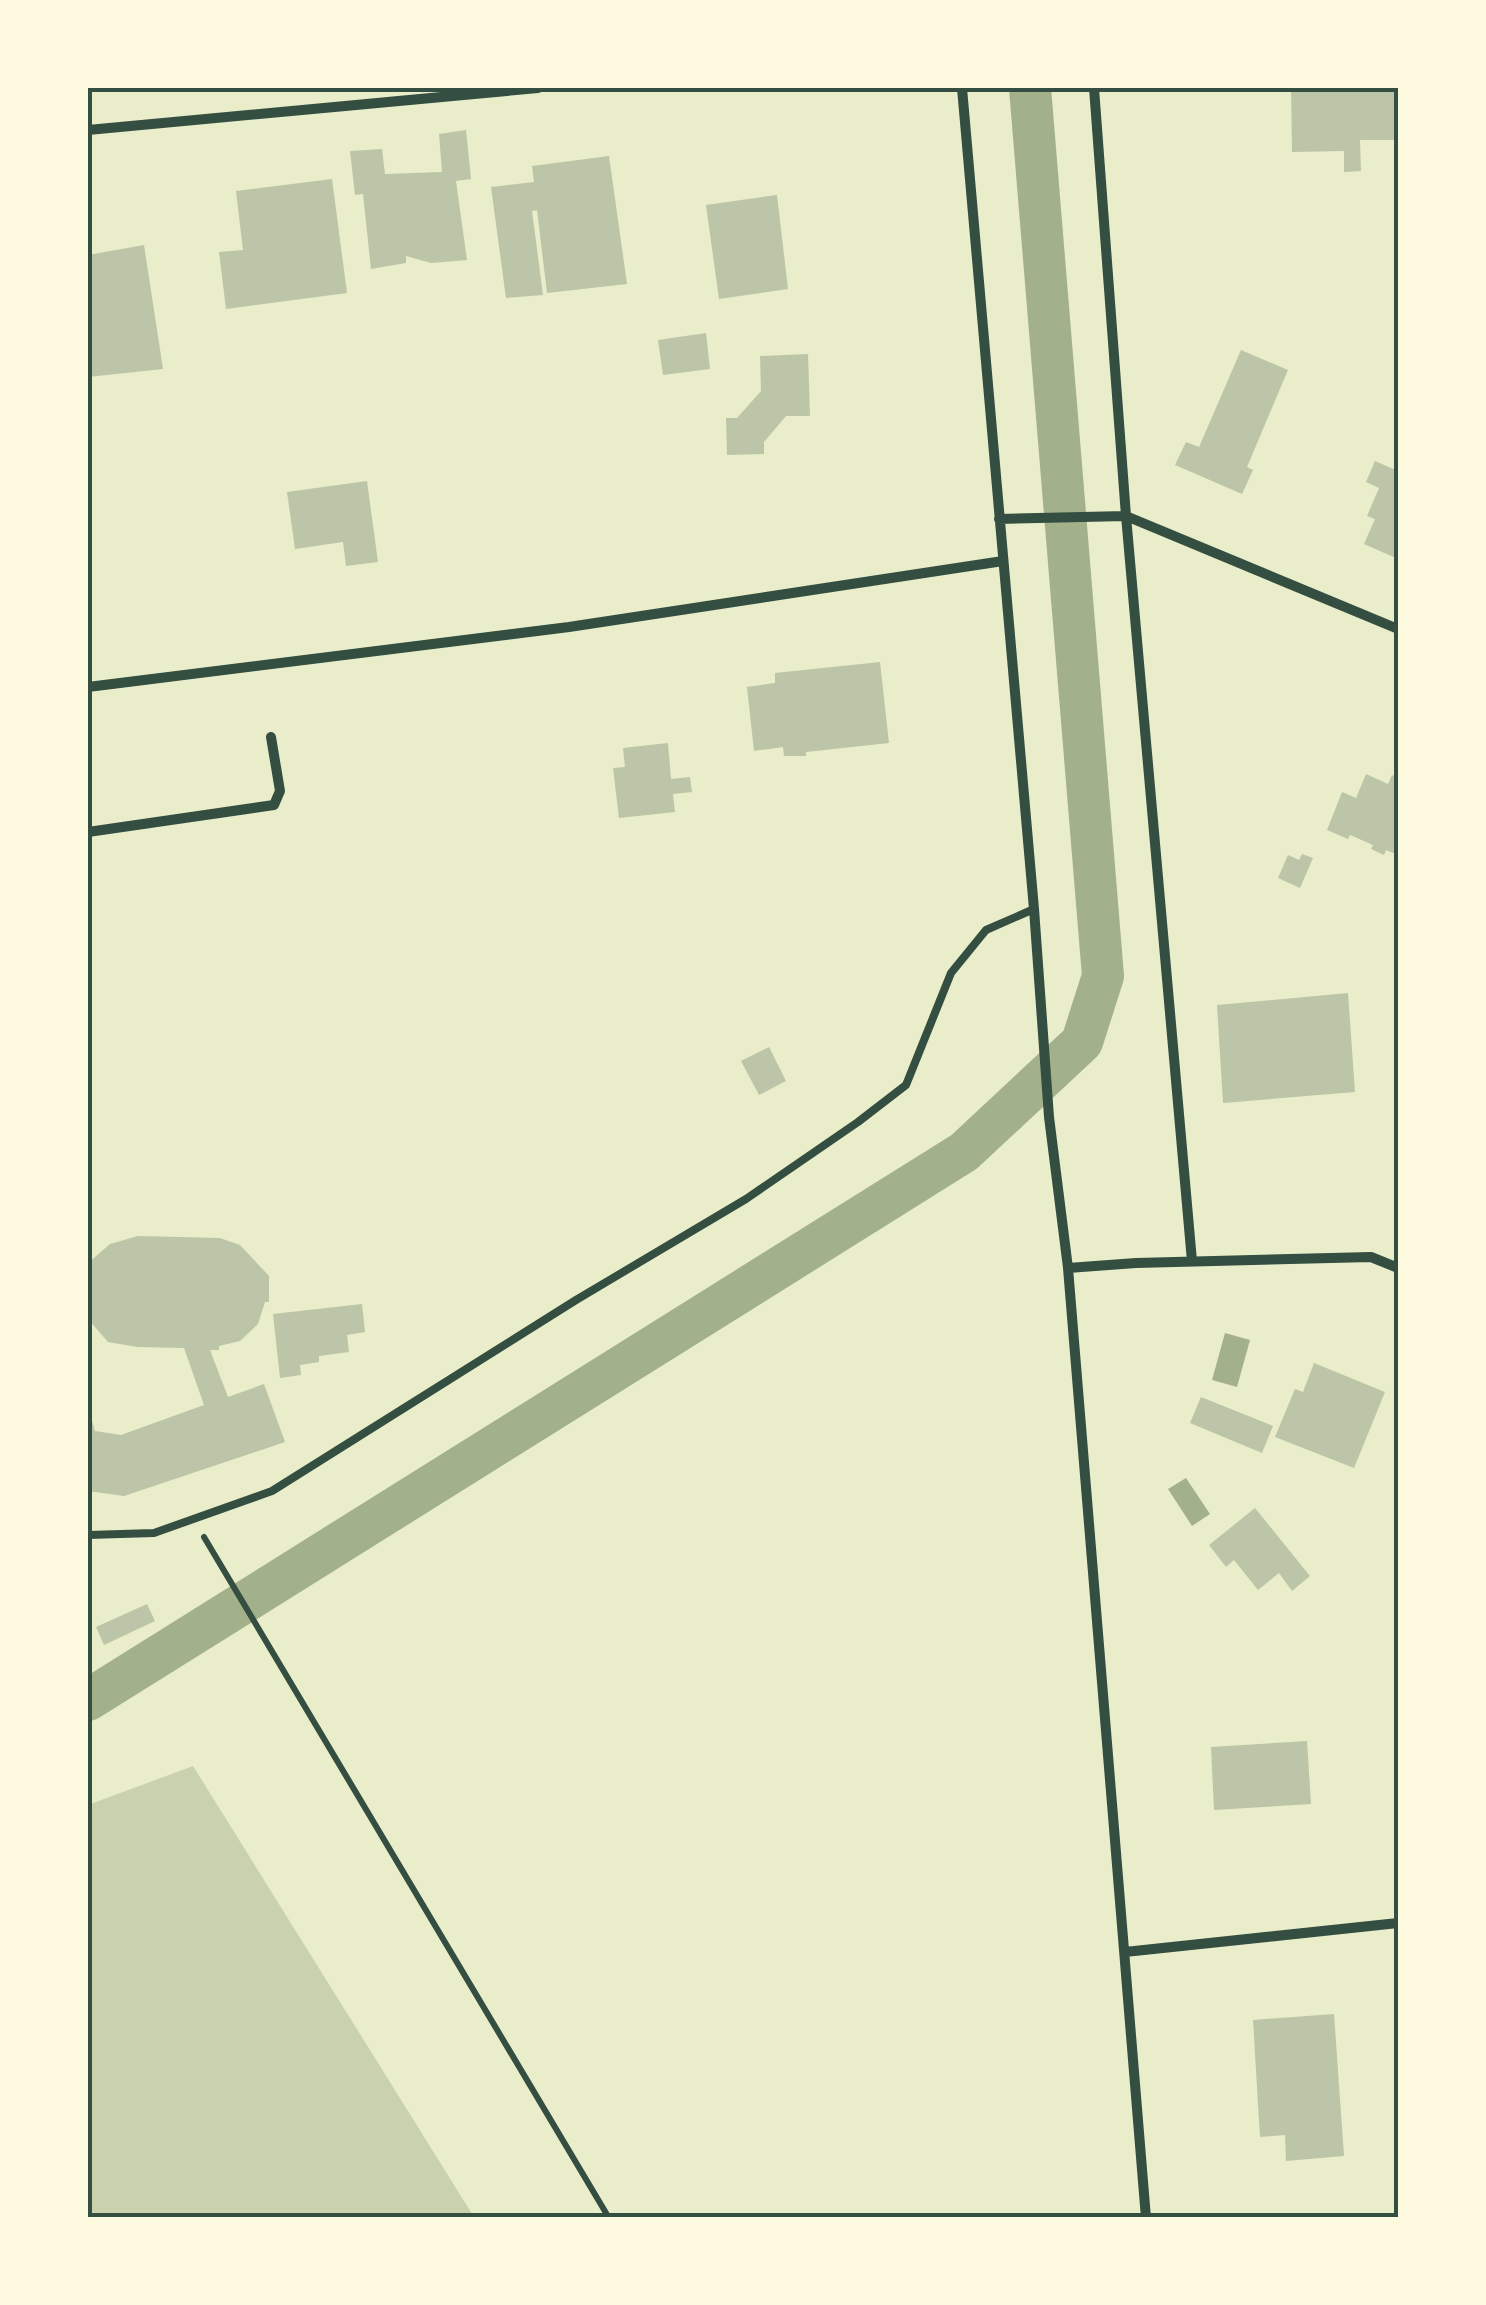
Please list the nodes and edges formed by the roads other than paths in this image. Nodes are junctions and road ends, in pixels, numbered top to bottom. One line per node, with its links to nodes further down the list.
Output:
1 (538, 88): 4 (street)
2 (962, 88): 6 (street)
3 (1094, 88): 5 (street)
4 (88, 130)
5 (1126, 516): 6 (street); 8 (street); 13 (street)
6 (999, 520): 7 (street)
7 (1003, 561): 9 (street); 12 (street)
8 (1398, 628)
9 (88, 687)
10 (272, 737): 11 (street)
11 (88, 832)
12 (1034, 909): 14 (street); 16 (lane)
13 (1192, 1262): 14 (street); 15 (street)
14 (1068, 1268): 18 (street)
15 (1398, 1268)
16 (88, 1535)
17 (1398, 1923): 18 (street)
18 (1125, 1952): 19 (street)
19 (1146, 2218)

